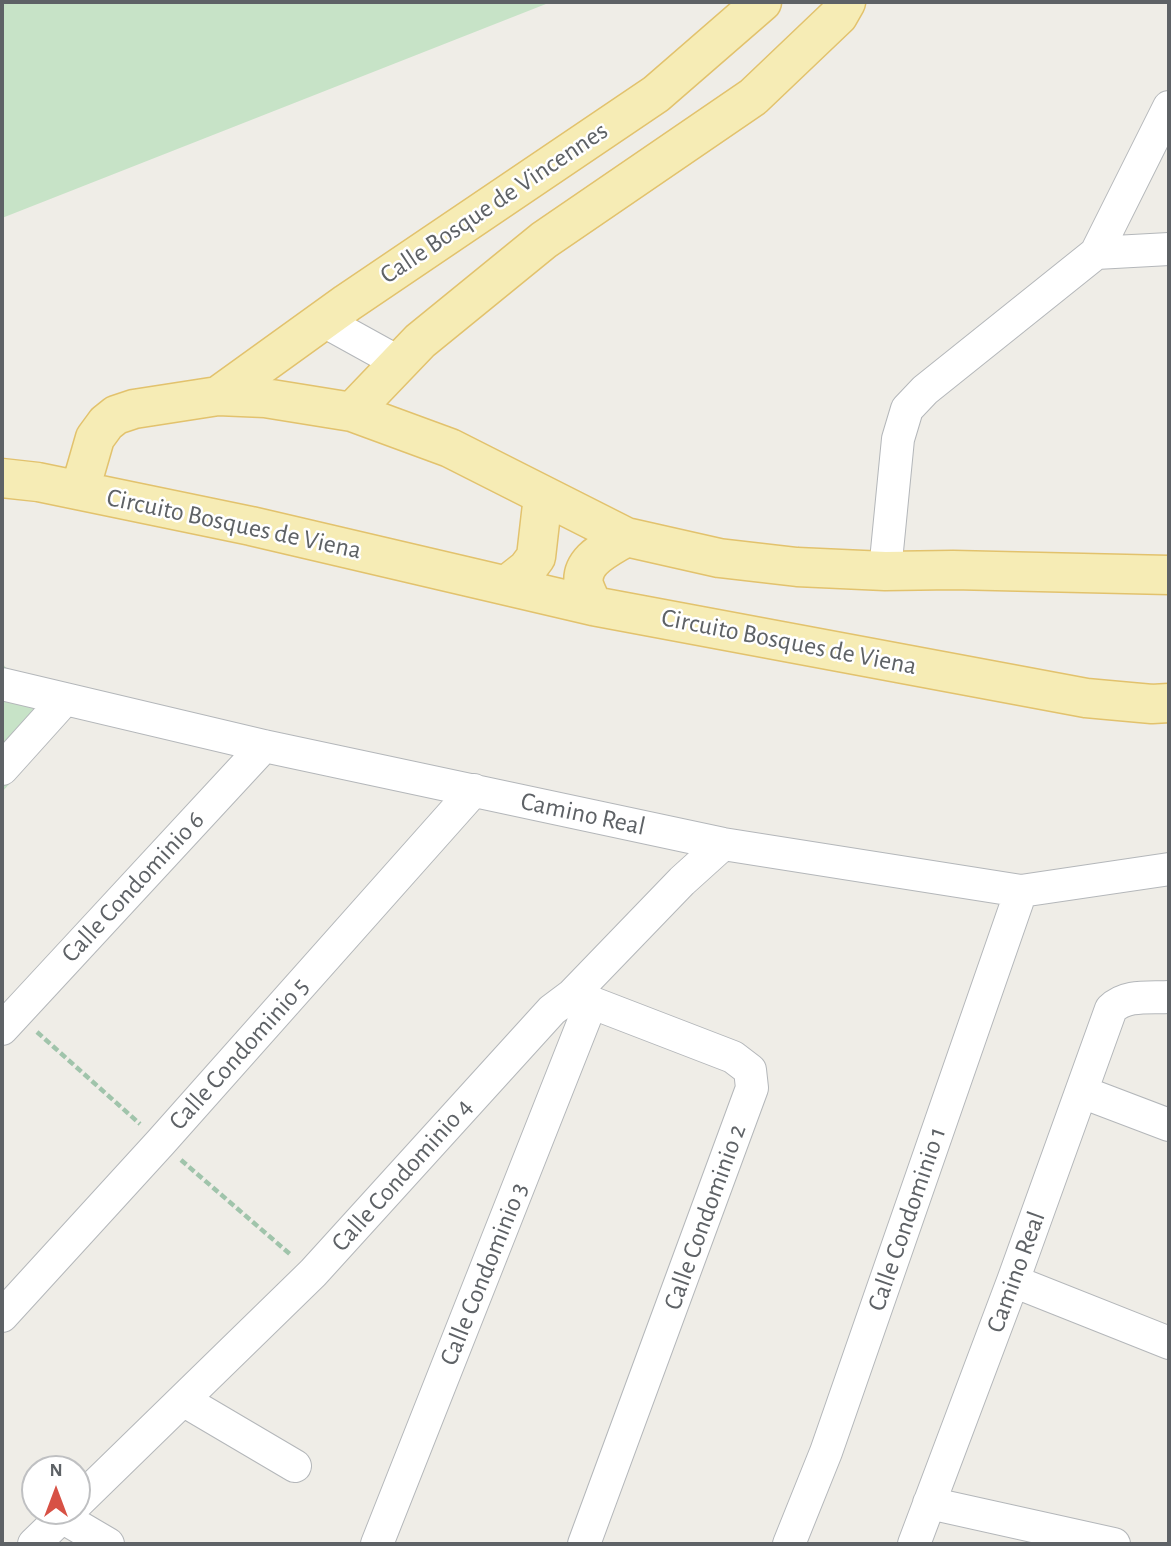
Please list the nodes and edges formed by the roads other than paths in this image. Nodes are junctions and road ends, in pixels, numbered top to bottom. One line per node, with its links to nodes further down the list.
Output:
1 (762, 2): 6 (main road, Calle Bosque de Vincennes)
2 (846, 2): 7 (main road)
3 (1169, 107): 5 (street)
4 (1169, 248): 5 (street)
5 (1096, 253): 14 (street)
6 (322, 320): 7 (street); 8 (main road, Calle Bosque de Vincennes)
7 (398, 362): 9 (main road)
8 (218, 396): 9 (main road, Circuito Bosques de Viena); 11 (main road, Circuito Bosques de Viena)
9 (352, 412): 12 (main road, Circuito Bosques de Viena)
10 (2, 478): 11 (main road)
11 (80, 491): 16 (main road, Circuito Bosques de Viena)
12 (542, 496): 13 (main road, Circuito Bosques de Viena); 16 (main road)
13 (626, 537): 14 (main road, Circuito Bosques de Viena); 17 (main road)
14 (886, 571): 15 (main road, Circuito Bosques de Viena)
15 (1169, 575)
16 (508, 584): 17 (main road, Circuito Bosques de Viena)
17 (593, 606): 20 (main road, Circuito Bosques de Viena)
18 (2, 684): 19 (street, Camino Real)
19 (65, 699): 21 (street, Camino Real); 22 (street)
20 (1169, 703)
21 (264, 746): 23 (street, Camino Real); 29 (street, Calle Condominio 6)
22 (2, 769)
23 (474, 790): 24 (street, Camino Real); 33 (street, Calle Condominio 5)
24 (723, 844): 26 (street, Camino Real); 28 (street, Calle Condominio 4)
25 (1169, 869): 26 (street, Camino Real)
26 (1021, 891): 46 (street, Calle Condominio 1)
27 (1169, 997): 30 (street, Camino Real)
28 (582, 999): 35 (street, Calle Condominio 4); 44 (street, Calle Condominio 3); 45 (street, Calle Condominio 2)
29 (2, 1029)
30 (1082, 1092): 31 (street); 32 (street, Camino Real)
31 (1169, 1125)
32 (1013, 1281): 34 (street); 38 (street, Camino Real)
33 (2, 1316)
34 (1169, 1343)
35 (183, 1400): 36 (street); 37 (street, Calle Condominio 4)
36 (295, 1466)
37 (91, 1489)
38 (929, 1503): 41 (street); 47 (street, Camino Real)
39 (54, 1525): 42 (street, Calle Condominio 4)
40 (86, 1525): 43 (street)
41 (1073, 1540): 48 (street)
42 (34, 1544)
43 (108, 1544)
44 (377, 1544)
45 (584, 1544)
46 (789, 1544)
47 (914, 1544)
48 (1114, 1544)

